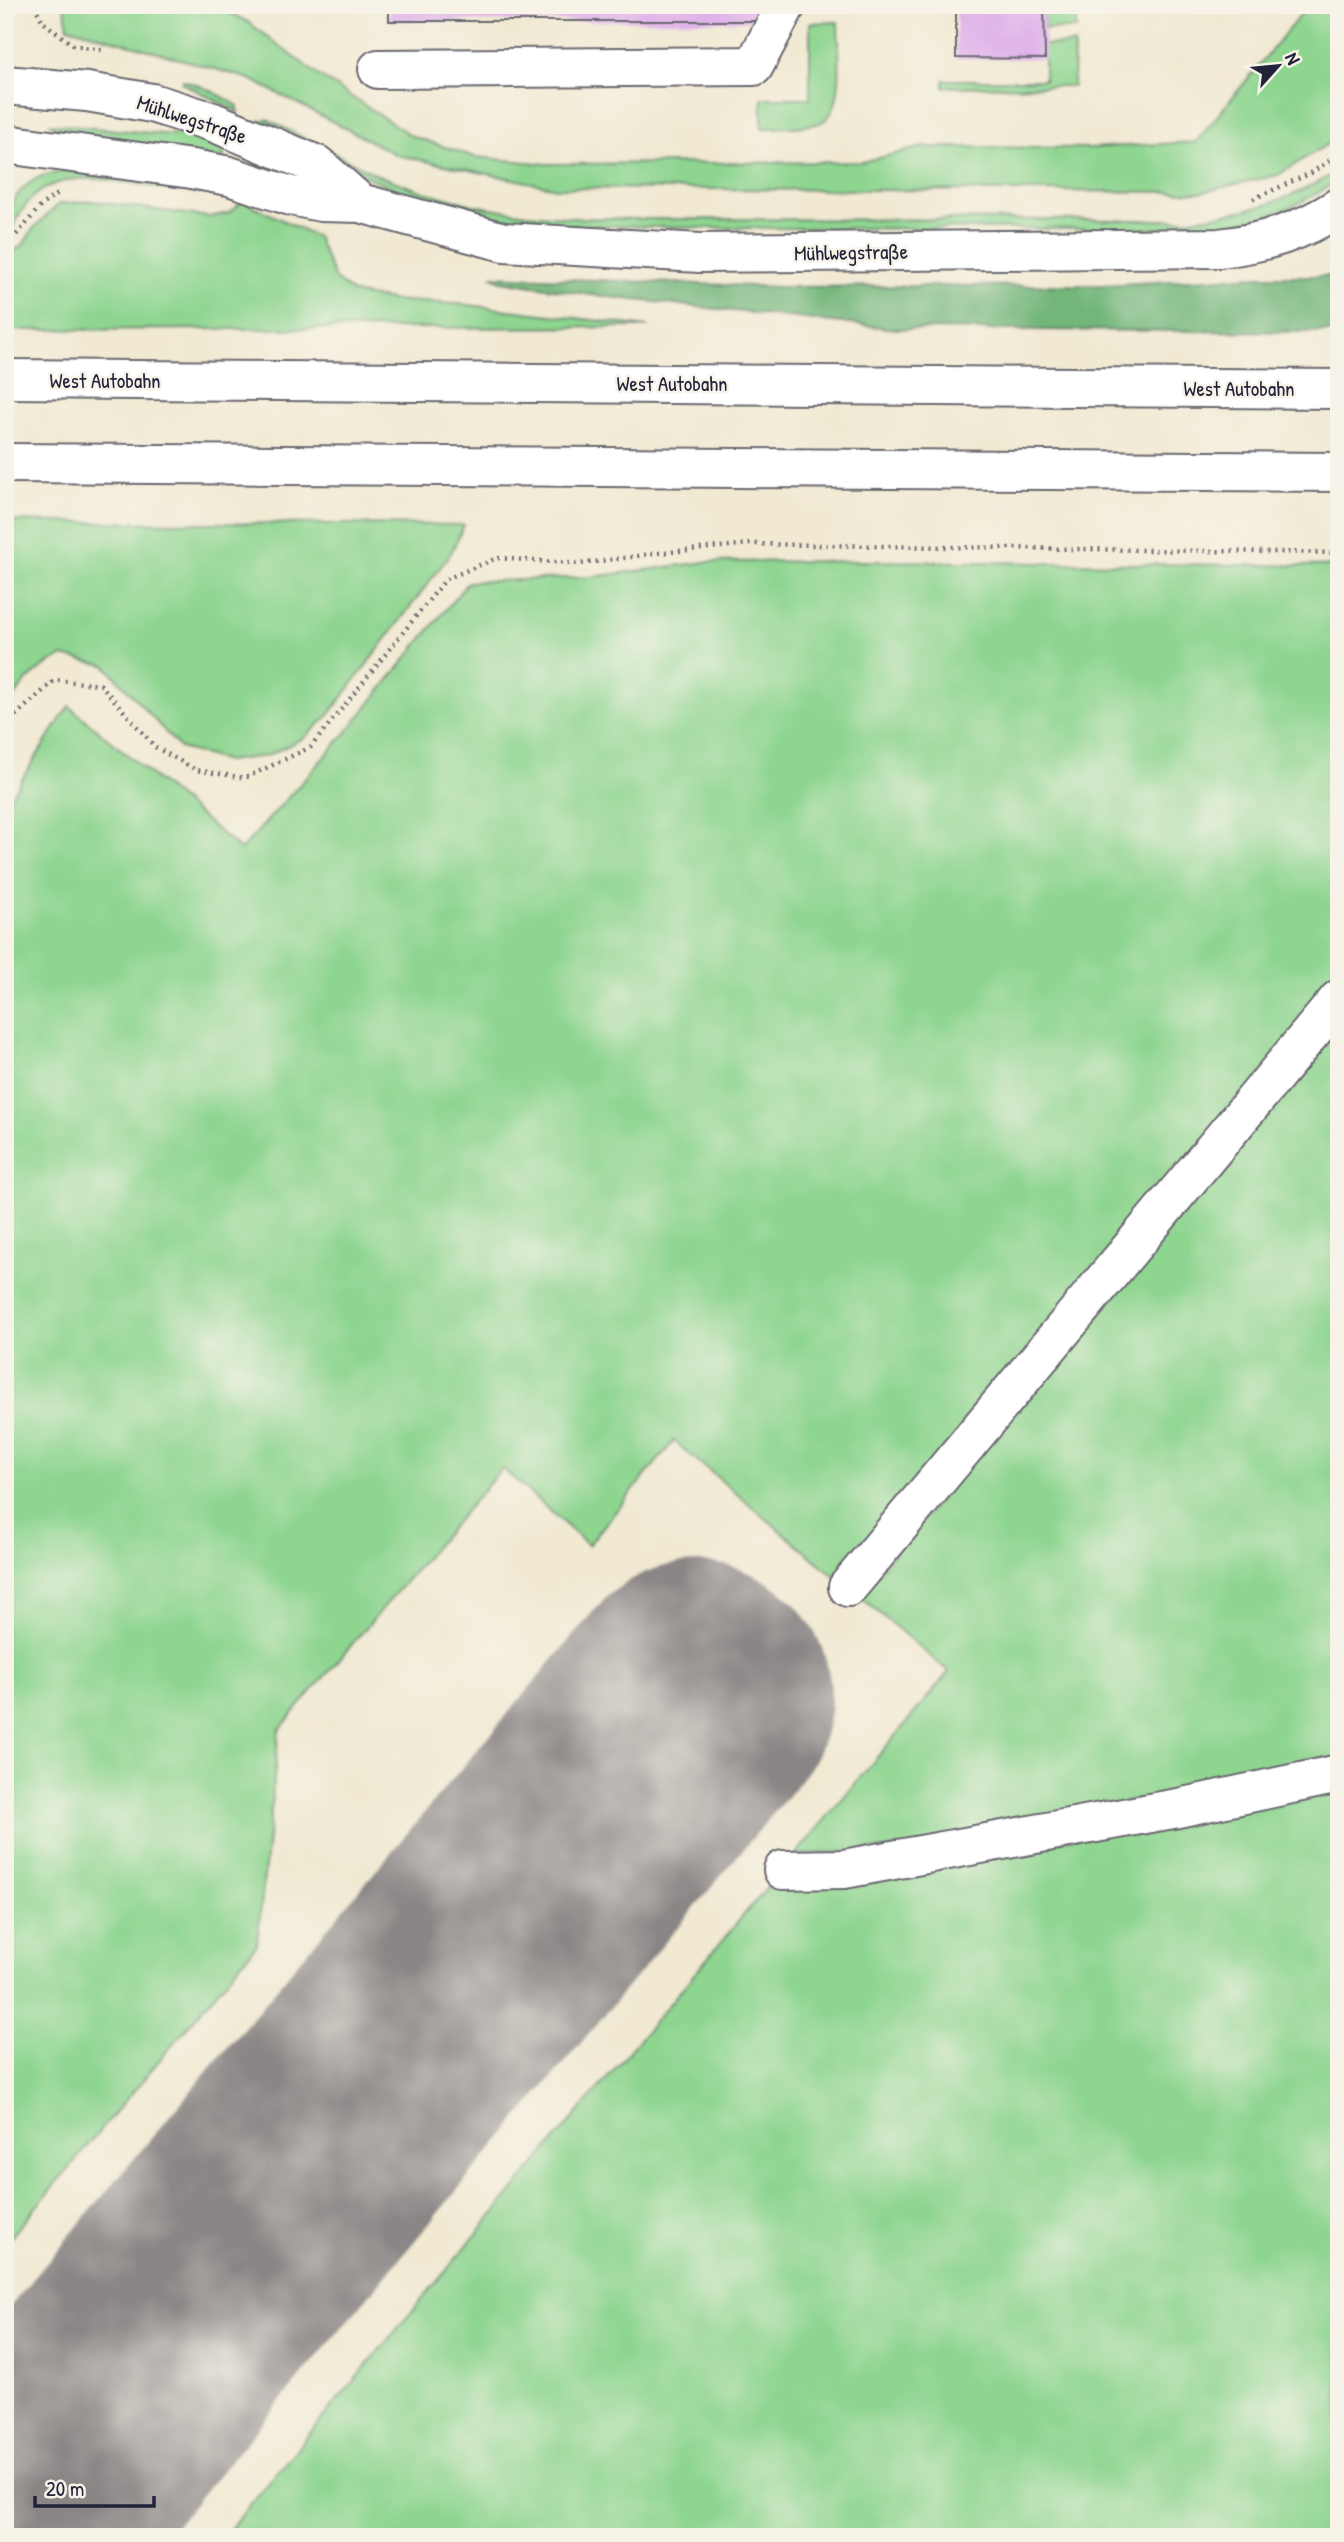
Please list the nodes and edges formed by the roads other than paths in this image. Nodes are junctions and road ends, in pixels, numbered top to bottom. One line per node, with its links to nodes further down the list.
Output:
1 (786, 5): 2 (main road)
2 (378, 69)
3 (5, 85): 5 (main road, Mühlwegstraße)
4 (5, 144): 5 (main road, Mühlwegstraße)
5 (360, 202): 6 (main road, Mühlwegstraße)
6 (1339, 207)
7 (5, 379): 8 (main road, West Autobahn)
8 (1339, 389)
9 (6, 463): 10 (main road)
10 (1339, 472)
11 (1339, 999): 12 (main road)
12 (848, 1587)
13 (1339, 1774): 14 (main road)
14 (783, 1870)

